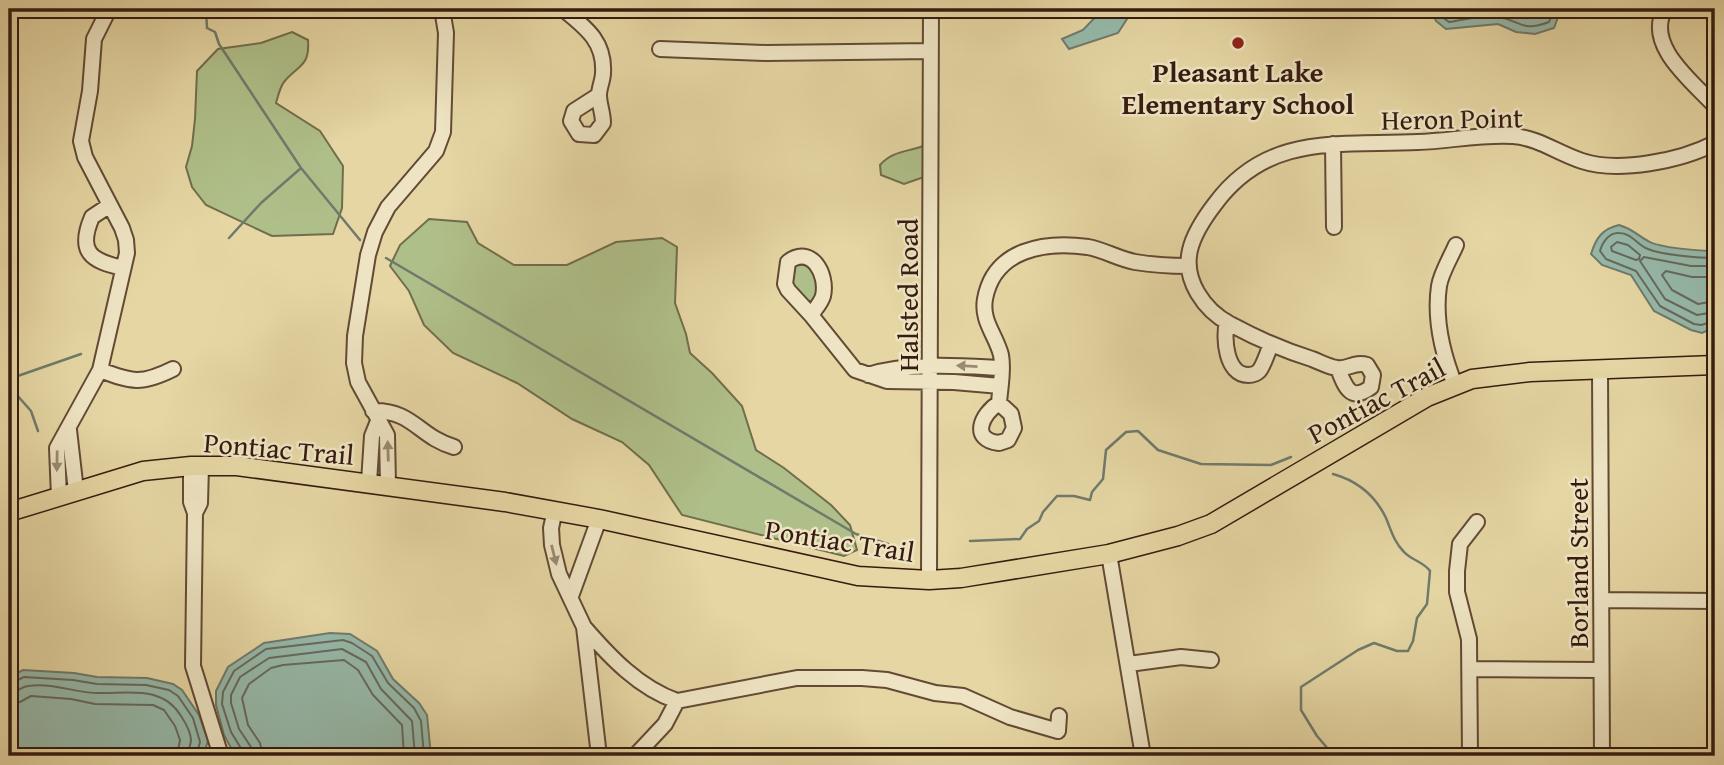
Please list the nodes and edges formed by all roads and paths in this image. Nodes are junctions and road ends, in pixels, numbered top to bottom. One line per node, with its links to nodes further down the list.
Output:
1 (109, 9): 12 (street)
2 (442, 9): 32 (street)
3 (563, 9): 8 (street)
4 (932, 9): 7 (street, Halsted Road)
5 (1665, 9): 9 (street)
6 (660, 50): 7 (street)
7 (931, 51): 21 (street, Halsted Road)
8 (599, 95)
9 (1715, 106)
10 (1715, 143): 11 (street, Heron Point)
11 (1334, 144): 13 (street); 15 (street, Heron Point)
12 (110, 205): 16 (street); 16 (street)
13 (1334, 227)
14 (1456, 245): 29 (street)
15 (1188, 266): 18 (street); 22 (street)
16 (123, 268): 25 (street)
17 (811, 315): 27 (street)
18 (1227, 322): 19 (street); 19 (street)
19 (1271, 345): 24 (street)
20 (1715, 365): 26 (main road, Pontiac Trail)
21 (931, 366): 22 (street, one-way to 21); 27 (street); 28 (street, Halsted Road)
22 (1002, 368): 30 (street)
23 (173, 369): 25 (street)
24 (1338, 369)
25 (100, 370): 33 (street)
26 (1600, 370): 29 (main road, Pontiac Trail); 47 (street, Borland Street)
27 (868, 375): 28 (street)
28 (931, 383): 30 (street); 45 (street, Halsted Road)
29 (1455, 385): 44 (main road, Pontiac Trail)
30 (1000, 386): 31 (street)
31 (999, 403)
32 (375, 416): 34 (street); 36 (street); 37 (street, one-way to 32)
33 (69, 430): 38 (street); 39 (street, one-way to 39)
34 (454, 447)
35 (196, 466): 36 (main road, Pontiac Trail); 38 (main road, Pontiac Trail); 56 (street)
36 (369, 482): 37 (main road, Pontiac Trail)
37 (388, 485): 40 (main road, Pontiac Trail)
38 (76, 491): 39 (main road, Pontiac Trail)
39 (59, 497): 41 (main road, Pontiac Trail)
40 (555, 510): 42 (main road, Pontiac Trail); 46 (street, one-way to 46)
41 (9, 512)
42 (599, 519): 45 (main road, Pontiac Trail); 46 (street)
43 (1478, 522): 52 (street)
44 (1109, 554): 45 (main road, Pontiac Trail); 51 (street)
45 (929, 580)
46 (571, 596): 49 (street)
47 (1601, 600): 48 (street); 53 (street, Borland Street)
48 (1715, 601)
49 (584, 627): 54 (street); 57 (street)
50 (1211, 660): 51 (street)
51 (1129, 664): 59 (street)
52 (1471, 669): 53 (street); 60 (street)
53 (1601, 670): 61 (street, Borland Street)
54 (677, 701): 55 (street); 58 (street)
55 (1059, 716)
56 (221, 756)
57 (599, 756)
58 (635, 756)
59 (1143, 756)
60 (1470, 756)
61 (1602, 756)

